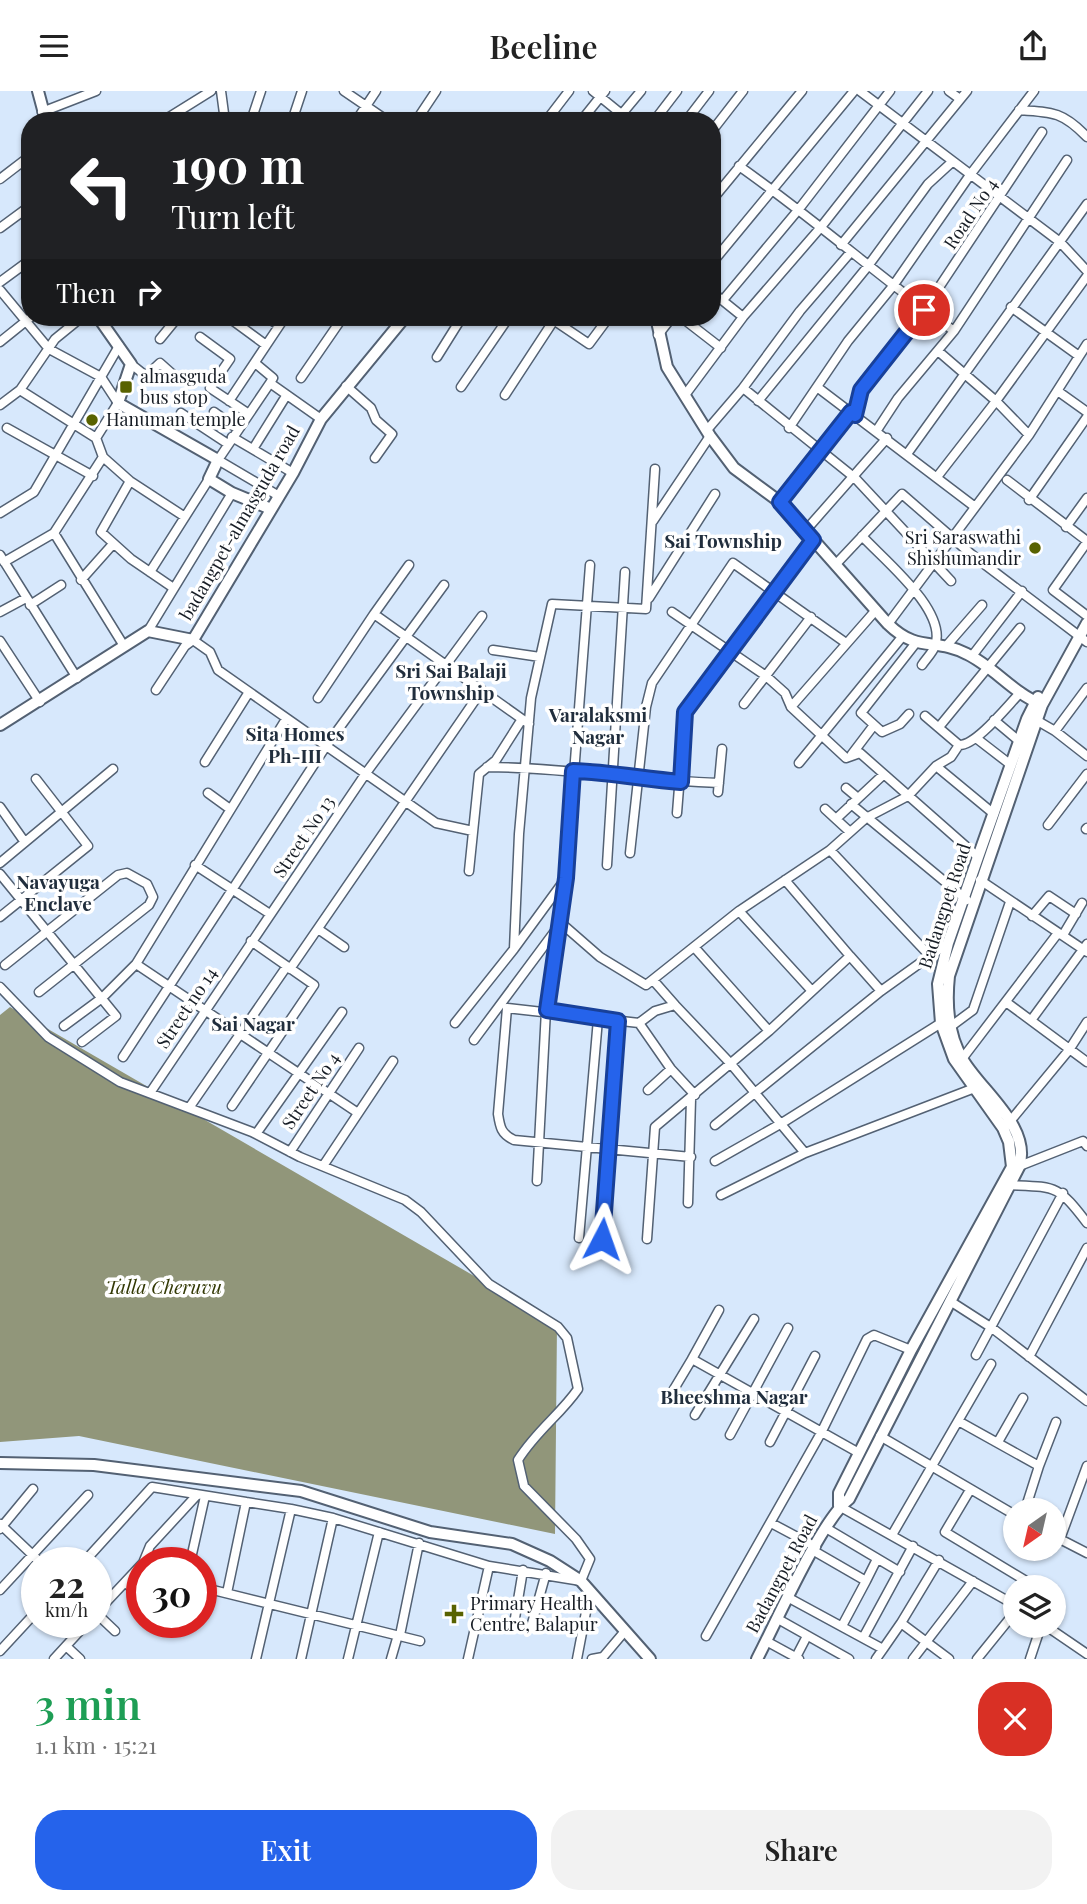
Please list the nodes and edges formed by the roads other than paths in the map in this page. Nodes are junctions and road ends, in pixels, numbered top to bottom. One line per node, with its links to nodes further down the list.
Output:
1 (38, 91): 28 (street)
2 (96, 91): 29 (street)
3 (211, 91): 30 (street)
4 (221, 91): 31 (street)
5 (261, 91): 32 (street)
6 (302, 91): 33 (street)
7 (344, 91): 25 (street)
8 (376, 91): 25 (street)
9 (436, 91): 36 (street)
10 (569, 91): 37 (street)
11 (641, 91): 40 (street)
12 (677, 91): 41 (street)
13 (709, 91): 42 (street)
14 (743, 91): 43 (street)
15 (802, 91): 51 (street)
16 (854, 91): 55 (street)
17 (860, 91): 26 (street)
18 (890, 91): 26 (street)
19 (928, 91): 44 (street)
20 (949, 91): 24 (street)
21 (967, 91): 24 (street)
22 (1034, 91): 27 (street)
23 (599, 93): 38 (street); 39 (street)
24 (960, 99): 47 (street)
25 (366, 106): 34 (street); 35 (street)
26 (877, 106): 44 (street); 58 (street)
27 (1020, 110): 46 (street); 52 (street)
28 (43, 112)
29 (54, 112)
30 (177, 112)
31 (223, 112)
32 (254, 112)
33 (295, 112)
34 (362, 112)
35 (375, 112)
36 (422, 112)
37 (553, 112)
38 (587, 112)
39 (614, 112)
40 (624, 112)
41 (660, 112)
42 (694, 112)
43 (721, 119)
44 (901, 125): 47 (street); 61 (street)
45 (1042, 132): 56 (street, Road No 4)
46 (1087, 137)
47 (928, 142): 49 (street); 64 (street)
48 (1067, 160): 60 (street)
49 (952, 162): 52 (street); 67 (street)
50 (21, 163): 53 (street)
51 (739, 166): 54 (street); 55 (street)
52 (970, 175): 56 (street); 71 (street)
53 (0, 179)
54 (721, 189)
55 (772, 189): 58 (street); 65 (street)
56 (1001, 198): 60 (street); 75 (street, Road No 4)
57 (1087, 204): 63 (street)
58 (799, 209): 61 (street); 73 (street)
59 (21, 213): 62 (street)
60 (1030, 217): 63 (street); 95 (street)
61 (821, 227): 64 (street); 77 (street)
62 (0, 228)
63 (1060, 242): 69 (street); 74 (street)
64 (841, 245): 66 (street)
65 (721, 252)
66 (850, 253): 67 (street); 119 (street)
67 (868, 266): 71 (street); 126 (street)
68 (21, 267): 70 (street)
69 (1087, 274): 96 (street)
70 (0, 282)
71 (893, 286): 75 (street); 118 (street)
72 (0, 291): 76 (street)
73 (723, 300): 77 (street)
74 (1011, 307): 96 (street); 111 (street)
75 (924, 310): 95 (street); 133 (street, Road No 4)
76 (21, 312)
77 (743, 317): 104 (street)
78 (21, 325): 100 (street)
79 (33, 326): 105 (street)
80 (70, 326): 105 (street)
81 (107, 326): 103 (street)
82 (171, 326): 99 (street)
83 (241, 326): 102 (street)
84 (278, 326): 102 (street)
85 (337, 326): 113 (street)
86 (396, 326): 116 (street, badangpet-almasguda road)
87 (456, 326): 108 (street)
88 (503, 326): 117 (street)
89 (548, 326): 122 (street)
90 (564, 326): 91 (street)
91 (602, 326)
92 (657, 326): 97 (street)
93 (665, 326): 97 (street)
94 (693, 326): 104 (street)
95 (954, 331): 106 (street)
96 (1044, 332): 107 (street); 127 (street)
97 (658, 335): 123 (street)
98 (200, 337): 125 (street)
99 (160, 339)
100 (0, 342)
101 (1087, 344): 107 (street)
102 (267, 345): 109 (street)
103 (119, 346): 110 (street); 112 (street)
104 (721, 348): 123 (street)
105 (49, 349): 112 (street); 120 (street)
106 (938, 351): 111 (street); 140 (street)
107 (1079, 356): 121 (street)
108 (437, 357)
109 (255, 363): 115 (street); 125 (street)
110 (131, 364): 114 (street); 128 (street)
111 (962, 374): 127 (street); 148 (street)
112 (101, 377): 128 (street); 136 (street)
113 (301, 378)
114 (178, 379)
115 (270, 383): 124 (street); 132 (street)
116 (346, 386): 135 (street, badangpet-almasguda road); 151 (street)
117 (461, 387)
118 (817, 387): 133 (street); 138 (street)
119 (743, 389): 126 (street); 141 (street)
120 (20, 390): 129 (street); 136 (street)
121 (1059, 392): 134 (street); 142 (street)
122 (505, 395)
123 (685, 395): 141 (street)
124 (285, 396): 135 (street); 146 (street)
125 (229, 401): 132 (street)
126 (758, 401): 138 (street)
127 (996, 401): 142 (street); 156 (street)
128 (118, 403): 143 (street); 152 (street)
129 (0, 405)
130 (214, 412): 139 (street)
131 (181, 413): 145 (street)
132 (249, 414): 139 (street)
133 (853, 414): 140 (street); 147 (street, Road No 4)
134 (1087, 414): 165 (street)
135 (321, 419): 154 (street, badangpet-almasguda road)
136 (75, 424): 143 (street); 149 (street)
137 (7, 428): 149 (street)
138 (789, 428): 147 (street)
139 (238, 429): 145 (street)
140 (877, 431): 144 (street)
141 (709, 433): 166 (street); 172 (street)
142 (1029, 435): 167 (street)
143 (96, 438): 150 (street)
144 (887, 438): 148 (street); 157 (street)
145 (230, 441): 146 (street); 152 (street)
146 (253, 449): 154 (street)
147 (823, 450): 157 (street); 166 (street, Road No 4)
148 (907, 454): 156 (street)
149 (57, 456): 155 (street); 170 (street)
150 (103, 457): 155 (street); 160 (street)
151 (375, 458)
152 (218, 460): 158 (street); 163 (street)
153 (655, 469): 172 (street)
154 (293, 473): 163 (street, badangpet-almasguda road)
155 (93, 476): 174 (street)
156 (937, 477): 167 (street)
157 (855, 478): 169 (street); 175 (street)
158 (209, 479): 161 (street); 171 (street)
159 (1007, 480): 165 (street)
160 (130, 481): 171 (street); 179 (street)
161 (232, 493): 168 (street); 191 (street)
162 (715, 494): 195 (street)
163 (279, 496): 168 (street, badangpet-almasguda road)
164 (1087, 498): 173 (street)
165 (1029, 499): 173 (street)
166 (780, 502): 175 (street)
167 (975, 507): 177 (street)
168 (271, 509): 214 (street, badangpet-almasguda road)
169 (886, 510): 176 (street); 177 (street); 181 (street)
170 (0, 513)
171 (184, 517): 185 (street)
172 (652, 522): 195 (street)
173 (1066, 527): 178 (street)
174 (54, 533): 180 (street); 187 (street)
175 (810, 535): 182 (street); 193 (street)
176 (862, 536): 182 (street); 192 (street)
177 (951, 537): 181 (street); 194 (street)
178 (1087, 541): 206 (street)
179 (113, 544): 185 (street); 187 (street)
180 (2, 558): 196 (street)
181 (931, 562): 188 (street); 192 (street)
182 (836, 563): 200 (street)
183 (409, 565): 203 (street)
184 (590, 565): 198 (street)
185 (150, 572): 191 (street)
186 (625, 572): 199 (street)
187 (81, 580): 219 (street)
188 (951, 581)
189 (61, 585): 196 (street)
190 (444, 585): 211 (street)
191 (172, 587): 210 (street)
192 (913, 590): 207 (street); 220 (street)
193 (775, 591): 205 (street); 208 (street); 222 (street)
194 (1022, 591): 212 (street); 223 (street)
195 (648, 600): 199 (street)
196 (28, 601): 201 (street); 229 (street)
197 (982, 605): 218 (street)
198 (588, 608): 199 (street); 224 (street); 265 (street)
199 (621, 608): 266 (street)
200 (876, 610): 207 (street); 216 (street)
201 (0, 612)
202 (672, 612): 208 (street)
203 (374, 614): 211 (street); 235 (street)
204 (482, 616): 225 (street, Street No 13)
205 (811, 617): 216 (street); 228 (street)
206 (1087, 617): 212 (street, Badangpet Road)
207 (888, 624): 213 (street)
208 (693, 625): 222 (street); 271 (street)
209 (1020, 628): 227 (street)
210 (148, 631): 214 (street, badangpet-almasguda road); 219 (street)
211 (407, 636): 225 (street); 254 (street)
212 (1080, 636): 237 (street, Badangpet Road)
213 (902, 637): 217 (street); 250 (street)
214 (193, 640): 232 (street); 233 (street)
215 (0, 641): 236 (street)
216 (846, 643): 239 (street)
217 (915, 644): 220 (street); 247 (street)
218 (948, 644): 220 (street); 223 (street)
219 (124, 646): 229 (street)
220 (935, 646): 226 (street)
221 (493, 650): 224 (street)
222 (732, 652): 228 (street); 272 (street)
223 (972, 656): 227 (street)
224 (540, 657): 245 (street)
225 (446, 664): 231 (street); 267 (street, Street No 13)
226 (922, 664)
227 (986, 667): 234 (street); 248 (street)
228 (766, 676): 238 (street); 239 (street)
229 (78, 678): 236 (street)
230 (1087, 688): 249 (street)
231 (482, 690): 245 (street); 276 (street)
232 (156, 691)
233 (249, 692): 242 (street); 258 (street)
234 (1021, 692): 237 (street); 243 (street)
235 (318, 698)
236 (40, 702): 246 (street)
237 (1038, 703): 244 (street, Badangpet Road); 252 (street, Badangpet Road)
238 (744, 704)
239 (791, 707): 250 (street)
240 (909, 714): 247 (street)
241 (925, 716): 248 (street)
242 (286, 719): 254 (street); 279 (street)
243 (994, 720): 251 (street); 252 (street)
244 (1035, 720): 249 (street); 300 (street, Badangpet Road)
245 (525, 721): 262 (street); 263 (street)
246 (0, 725)
247 (874, 726): 256 (street)
248 (939, 727): 253 (street)
249 (1055, 731): 257 (street)
250 (821, 734): 256 (street); 259 (street)
251 (976, 738): 253 (street); 260 (street)
252 (1019, 741): 260 (street, Badangpet Road)
253 (959, 745): 261 (street)
254 (326, 746): 267 (street); 301 (street)
255 (722, 750): 272 (street)
256 (852, 754): 269 (street)
257 (1087, 756)
258 (205, 762)
259 (799, 763)
260 (1011, 765): 283 (street, Badangpet Road)
261 (936, 766): 275 (street); 283 (street)
262 (487, 767): 263 (street); 287 (street)
263 (524, 767): 265 (street); 320 (street)
264 (113, 769): 281 (street)
265 (573, 771): 266 (street); 298 (street)
266 (611, 772): 271 (street); 295 (street)
267 (366, 773): 276 (street); 307 (street, Street No 13)
268 (1087, 774): 286 (street)
269 (883, 775): 275 (street); 277 (street)
270 (36, 779): 281 (street)
271 (638, 779): 272 (street); 291 (street)
272 (681, 782): 282 (street)
273 (846, 788): 277 (street)
274 (208, 793): 279 (street)
275 (908, 796): 285 (street); 292 (street)
276 (406, 800): 287 (street); 312 (street)
277 (854, 801): 284 (street); 285 (street)
278 (0, 807): 289 (street)
279 (230, 809): 294 (street)
280 (825, 809): 284 (street)
281 (61, 810): 289 (street); 302 (street)
282 (677, 813)
283 (994, 814): 292 (street, Badangpet Road)
284 (837, 818): 288 (street)
285 (871, 818): 288 (street); 303 (street)
286 (1048, 825)
287 (473, 831): 296 (street)
288 (850, 832): 290 (street)
289 (24, 841): 293 (street)
290 (830, 850): 299 (street); 321 (street)
291 (630, 853)
292 (978, 857): 303 (street, Badangpet Road)
293 (0, 863)
294 (195, 865): 301 (street); 323 (street)
295 (607, 865)
296 (469, 871)
297 (0, 874): 302 (street)
298 (566, 878): 311 (street); 320 (street)
299 (785, 880): 306 (street); 322 (street)
300 (980, 880): 303 (street, Badangpet Road); 304 (street)
301 (232, 889): 307 (street); 328 (street)
302 (21, 899): 310 (street); 313 (street)
303 (968, 900): 316 (street, Badangpet Road); 345 (street, Badangpet Road)
304 (1010, 902): 309 (street); 345 (street)
305 (1082, 903): 308 (street)
306 (740, 911): 318 (street); 330 (street)
307 (270, 914): 315 (street, Street No 13)
308 (1076, 914): 309 (street); 314 (street)
309 (1032, 916): 314 (street)
310 (0, 917)
311 (561, 923): 327 (street); 337 (street); 349 (street)
312 (317, 929): 317 (street); 326 (street)
313 (47, 931): 324 (street); 325 (street); 325 (street)
314 (1060, 934): 319 (street); 334 (street)
315 (251, 941): 326 (street); 336 (street, Street no 14)
316 (948, 943): 321 (street); 345 (street, Badangpet Road)
317 (344, 947)
318 (695, 948): 327 (street); 347 (street)
319 (1086, 948): 340 (street)
320 (514, 949): 342 (street)
321 (928, 954): 331 (street)
322 (850, 956): 330 (street); 331 (street)
323 (136, 964): 328 (street); 333 (street)
324 (5, 965)
325 (75, 965): 332 (street); 333 (street)
326 (288, 967): 348 (street); 353 (street)
327 (653, 980): 335 (street)
328 (168, 986): 336 (street); 354 (street)
329 (0, 987): 363 (street)
330 (812, 991): 347 (street)
331 (881, 991): 364 (street)
332 (40, 992)
333 (102, 998): 346 (street); 350 (street)
334 (1006, 1002): 340 (street); 355 (street)
335 (675, 1005): 343 (street); 358 (street)
336 (204, 1010): 348 (street); 363 (street, Street no 14)
337 (547, 1010): 339 (street); 374 (street); 374 (street)
338 (342, 1012): 360 (street)
339 (598, 1019): 341 (street); 376 (street)
340 (1032, 1020): 352 (street)
341 (618, 1021): 343 (street); 377 (street)
342 (455, 1023)
343 (639, 1023): 359 (street)
344 (1087, 1023): 352 (street)
345 (946, 1025): 355 (street, Badangpet Road); 361 (street, Badangpet Road); 370 (street)
346 (64, 1026)
347 (769, 1031): 358 (street)
348 (240, 1034): 353 (street); 368 (street)
349 (474, 1040)
350 (82, 1042)
351 (359, 1048): 365 (street, Street No 4)
352 (1069, 1051): 357 (street); 372 (street)
353 (267, 1052): 360 (street); 367 (street)
354 (122, 1058)
355 (962, 1059): 372 (street, Badangpet Road)
356 (393, 1061): 369 (street)
357 (1087, 1062)
358 (731, 1064): 364 (street); 366 (street)
359 (671, 1069): 362 (street); 366 (street)
360 (299, 1074): 365 (street); 373 (street)
361 (972, 1089): 372 (street, Badangpet Road); 379 (street)
362 (648, 1090)
363 (150, 1093): 368 (street)
364 (755, 1093): 370 (street); 371 (street)
365 (328, 1094): 369 (street); 378 (street, Street No 4)
366 (693, 1097): 380 (street); 381 (street)
367 (232, 1106)
368 (189, 1108): 373 (street)
369 (358, 1113): 383 (street)
370 (782, 1123): 379 (street); 382 (street)
371 (715, 1125)
372 (1007, 1125): 384 (street, Badangpet Road)
373 (256, 1134): 378 (street)
374 (539, 1142): 376 (street); 385 (street)
375 (1086, 1142): 384 (street)
376 (587, 1148): 377 (street); 391 (street)
377 (609, 1150): 380 (street); 392 (street)
378 (290, 1152): 383 (street)
379 (805, 1153): 388 (street)
380 (653, 1154): 381 (street); 393 (street)
381 (691, 1157): 389 (street)
382 (715, 1161)
383 (323, 1166): 461 (street)
384 (1016, 1167): 386 (street, Badangpet Road)
385 (537, 1181)
386 (1007, 1185): 387 (street); 395 (street, Badangpet Road); 398 (street, Badangpet Road)
387 (1063, 1193): 390 (street); 400 (street)
388 (721, 1195)
389 (688, 1203)
390 (1087, 1223)
391 (579, 1238)
392 (602, 1239)
393 (647, 1239)
394 (1087, 1248): 404 (street)
395 (950, 1301): 398 (street, Badangpet Road); 400 (street)
396 (719, 1310): 405 (street)
397 (754, 1319): 407 (street)
398 (931, 1326): 401 (street, Badangpet Road); 418 (street, Badangpet Road)
399 (788, 1328): 409 (street)
400 (992, 1328): 402 (street); 404 (street)
401 (911, 1350): 416 (street); 421 (street, Badangpet Road)
402 (976, 1355)
403 (815, 1356): 412 (street)
404 (1029, 1357): 411 (street)
405 (692, 1359): 407 (street); 408 (street)
406 (991, 1364): 414 (street)
407 (720, 1376): 409 (street); 413 (street)
408 (671, 1394)
409 (751, 1395): 412 (street); 417 (street)
410 (1023, 1398): 420 (street)
411 (1087, 1401)
412 (786, 1414): 416 (street); 419 (street)
413 (695, 1415)
414 (960, 1422): 420 (street); 425 (street)
415 (1056, 1422): 423 (street)
416 (821, 1433): 421 (street); 437 (street)
417 (730, 1435)
418 (880, 1436): 425 (street); 432 (street, Badangpet Road)
419 (770, 1442)
420 (998, 1442): 423 (street)
421 (859, 1453): 432 (street, Badangpet Road)
422 (0, 1463): 461 (street)
423 (1039, 1466): 430 (street)
424 (1087, 1466): 435 (street)
425 (930, 1467): 427 (street); 441 (street)
426 (33, 1489): 438 (street)
427 (970, 1490): 433 (street); 459 (street)
428 (88, 1495): 446 (street)
429 (201, 1495): 431 (street); 447 (street); 448 (street); 449 (street)
430 (1029, 1498)
431 (247, 1502): 434 (street); 467 (street)
432 (839, 1506): 439 (street, Badangpet Road); 441 (street)
433 (1003, 1508)
434 (292, 1510): 436 (street); 471 (street)
435 (1066, 1516)
436 (333, 1518): 440 (street); 472 (street)
437 (771, 1523): 450 (street); 485 (street)
438 (1, 1527): 445 (street)
439 (826, 1528): 450 (street, Badangpet Road); 452 (street)
440 (379, 1532): 443 (street); 476 (street)
441 (892, 1535): 444 (street)
442 (1066, 1542): 451 (street)
443 (419, 1543): 454 (street); 484 (street)
444 (913, 1546): 453 (street); 457 (street)
445 (24, 1547)
446 (40, 1547)
447 (98, 1547)
448 (150, 1547)
449 (193, 1547)
450 (815, 1549): 462 (street); 469 (street, Badangpet Road)
451 (1087, 1553)
452 (877, 1559): 457 (street); 462 (street)
453 (939, 1560): 463 (street); 475 (street)
454 (489, 1566): 456 (street); 504 (street)
455 (21, 1568): 464 (street)
456 (523, 1570): 458 (street); 473 (street)
457 (900, 1571): 488 (street)
458 (546, 1573): 461 (street); 478 (street)
459 (1016, 1575)
460 (125, 1581): 468 (street)
461 (581, 1581): 466 (street)
462 (866, 1581): 477 (street)
463 (973, 1581): 470 (street); 493 (street)
464 (0, 1590)
465 (217, 1591): 467 (street)
466 (590, 1591): 483 (street); 505 (street)
467 (227, 1593): 471 (street)
468 (112, 1595)
469 (789, 1598): 474 (street, Badangpet Road); 477 (street)
470 (1003, 1598)
471 (270, 1604): 472 (street); 500 (street)
472 (309, 1613): 476 (street); 501 (street)
473 (515, 1618)
474 (778, 1619): 486 (street); 492 (street, Badangpet Road)
475 (901, 1623): 493 (street); 495 (street)
476 (356, 1625): 484 (street); 502 (street)
477 (842, 1626): 488 (street)
478 (531, 1627)
479 (1003, 1627): 514 (street)
480 (21, 1628): 496 (street)
481 (112, 1628): 482 (street)
482 (115, 1631)
483 (625, 1631): 506 (street); 507 (street)
484 (399, 1635): 491 (street); 503 (street)
485 (706, 1636)
486 (807, 1636): 509 (street); 510 (street)
487 (73, 1638): 494 (street)
488 (863, 1638): 495 (street)
489 (1037, 1638): 515 (street)
490 (1064, 1638): 497 (street)
491 (420, 1641)
492 (766, 1641): 508 (street, Badangpet Road); 509 (street)
493 (926, 1642): 512 (street); 513 (street)
494 (66, 1646): 498 (street); 499 (street)
495 (883, 1649): 511 (street)
496 (0, 1651)
497 (1087, 1654)
498 (54, 1659)
499 (80, 1659)
500 (256, 1659)
501 (301, 1659)
502 (348, 1659)
503 (391, 1659)
504 (468, 1659)
505 (577, 1659)
506 (592, 1659)
507 (650, 1659)
508 (757, 1659)
509 (796, 1659)
510 (849, 1659)
511 (876, 1659)
512 (913, 1659)
513 (949, 1659)
514 (977, 1659)
515 (1030, 1659)

